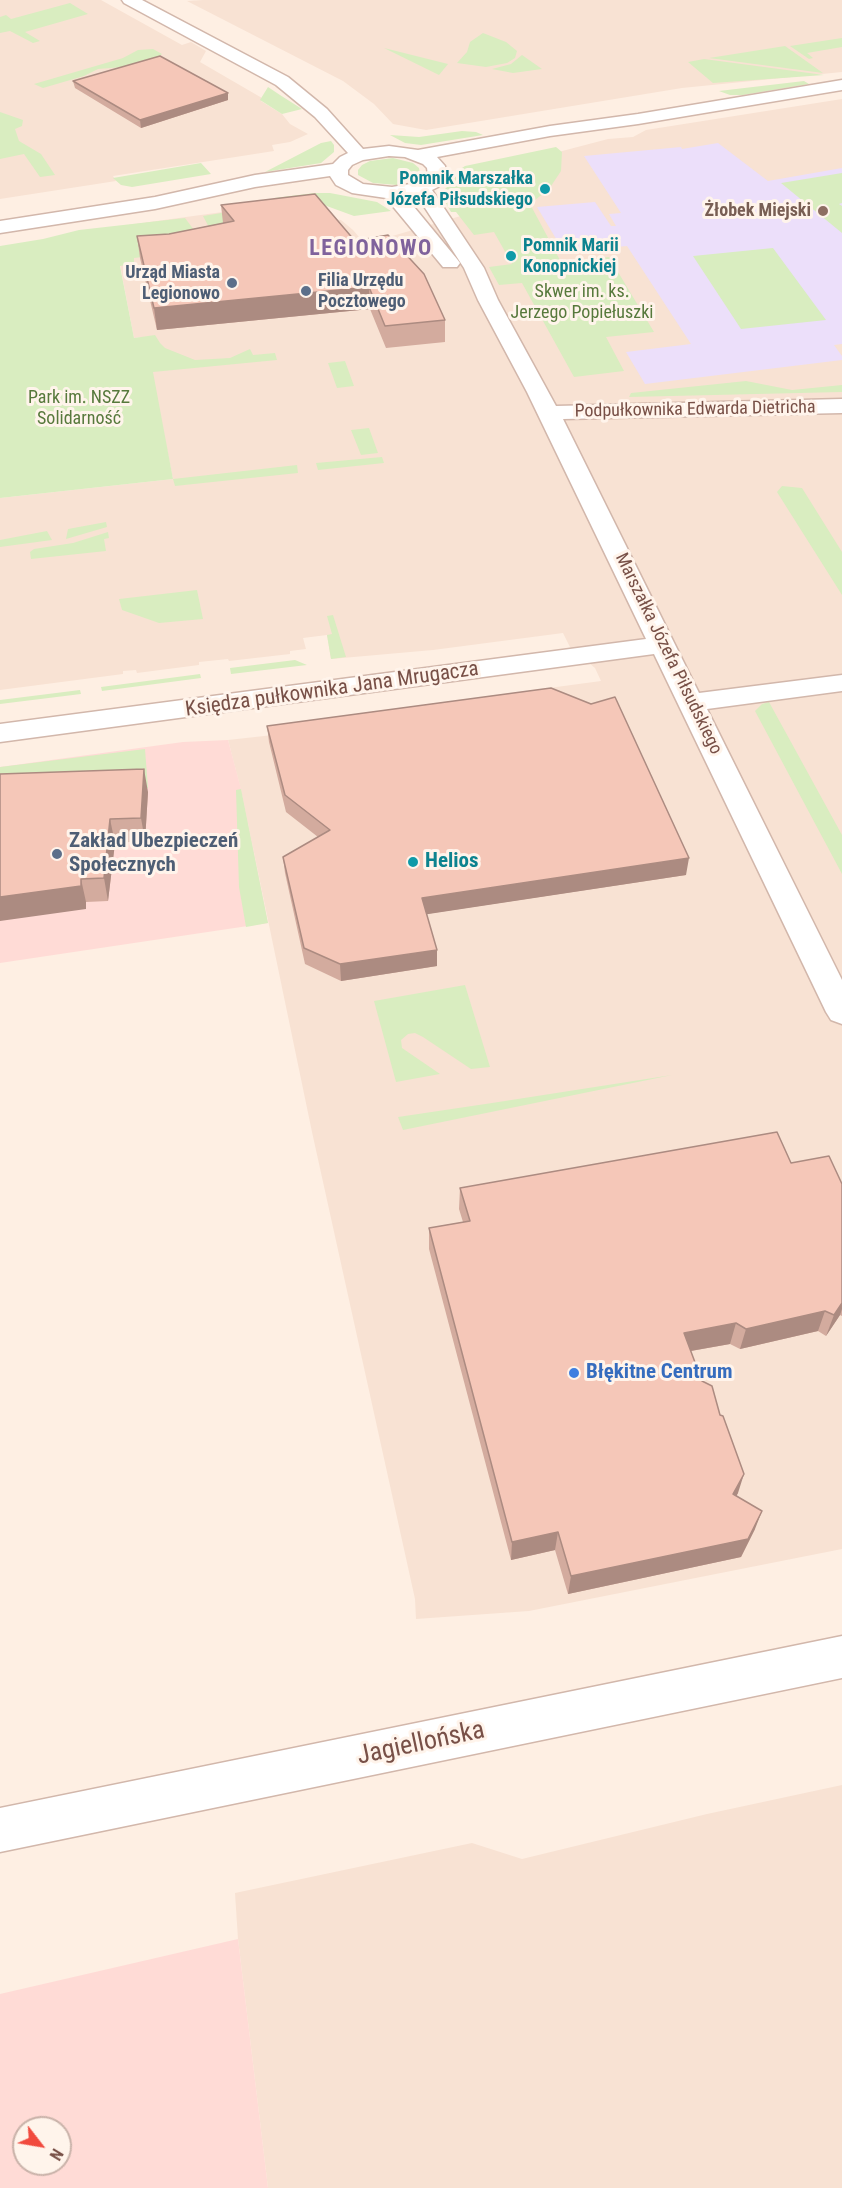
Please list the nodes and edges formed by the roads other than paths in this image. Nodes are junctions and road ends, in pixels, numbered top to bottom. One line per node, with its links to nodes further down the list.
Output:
1 (130, 0): 3 (street)
2 (164, 4): 3 (street)
3 (146, 9): 4 (street)
4 (282, 81): 6 (street); 8 (street)
5 (842, 85): 7 (street)
6 (330, 98)
7 (638, 119): 9 (street); 10 (street)
8 (359, 155): 9 (street); 11 (street)
9 (418, 155): 10 (street)
10 (436, 166): 12 (street)
11 (341, 175): 13 (street); 14 (street)
12 (421, 188): 13 (street); 15 (street, Marszałka Józefa Piłsudskiego)
13 (392, 193): 15 (street, Marszałka Józefa Piłsudskiego)
14 (0, 227)
15 (488, 300): 17 (street, Marszałka Józefa Piłsudskiego)
16 (842, 406): 17 (street, Podpułkownika Edwarda Dietricha)
17 (549, 413): 18 (street, Marszałka Józefa Piłsudskiego)
18 (663, 645): 20 (street, Marszałka Józefa Piłsudskiego); 21 (street, Księdza pułkownika Jana Mrugacza)
19 (842, 682): 20 (street)
20 (692, 702): 22 (street, Marszałka Józefa Piłsudskiego)
21 (0, 733)
22 (842, 1012)
23 (842, 1657): 24 (street, Jagiellońska)
24 (0, 1830)

